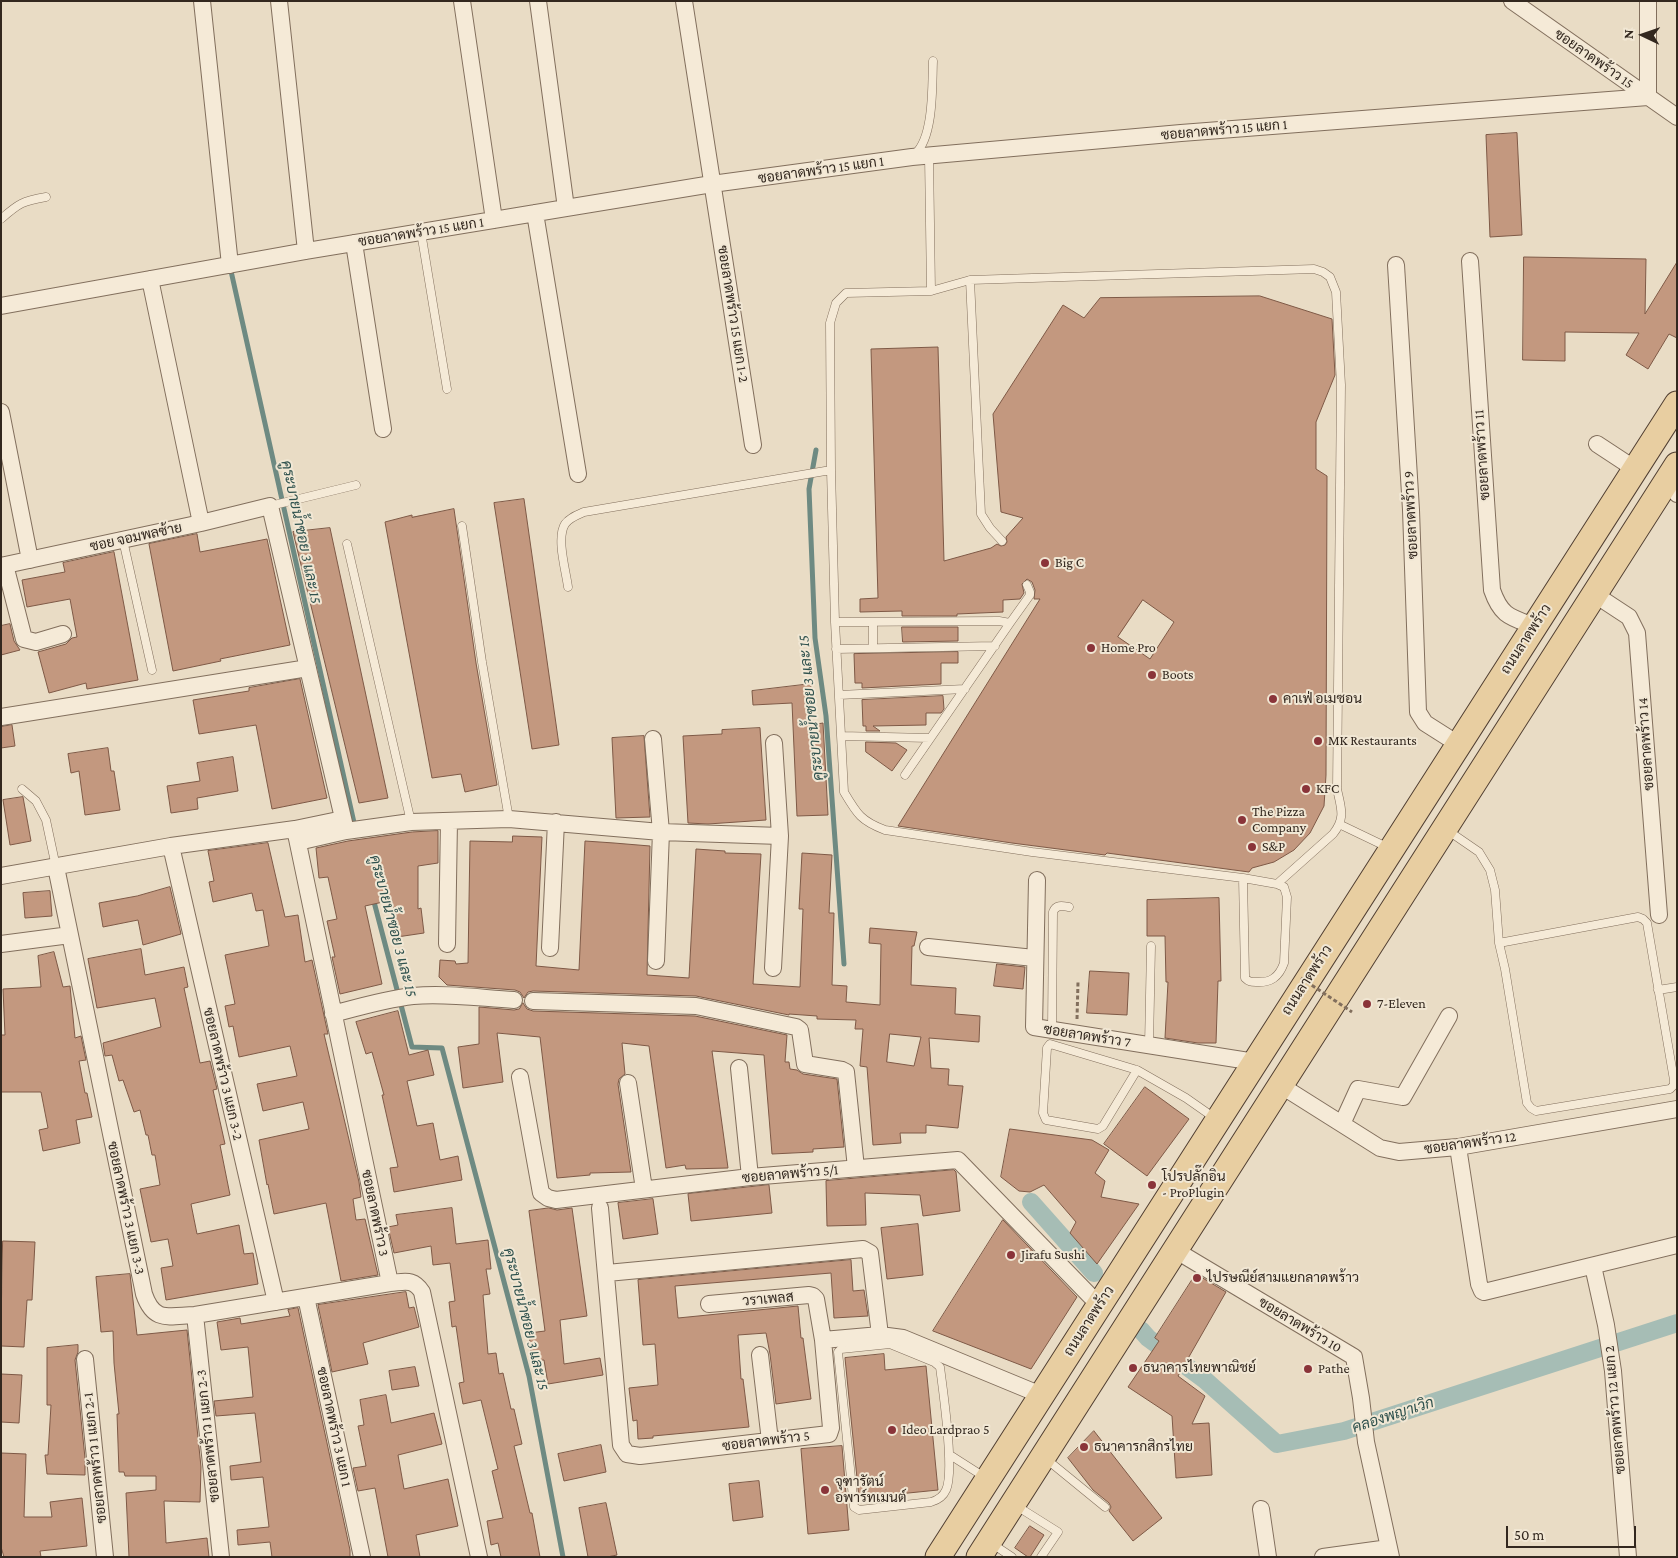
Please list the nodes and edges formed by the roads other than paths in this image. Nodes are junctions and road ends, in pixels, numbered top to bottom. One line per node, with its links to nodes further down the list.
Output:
1 (202, 1): 23 (street)
2 (280, 1): 21 (street)
3 (462, 1): 18 (street)
4 (538, 1): 15 (street)
5 (684, 1): 13 (street, ซอยลาดพร้าว 15 แยก 1-2)
6 (1512, 1): 9 (street, ซอยลาดพร้าว 15)
7 (1648, 1): 9 (street)
8 (934, 61): 12 (lane)
9 (1648, 97): 10 (street, ซอยลาดพร้าว 15); 11 (street, ซอยลาดพร้าว 15 แยก 1)
10 (1677, 117)
11 (929, 156): 12 (street, ซอยลาดพร้าว 15 แยก 1); 27 (lane)
12 (912, 157): 13 (street, ซอยลาดพร้าว 15 แยก 1)
13 (712, 184): 15 (street, ซอยลาดพร้าว 15 แยก 1); 34 (street, ซอยลาดพร้าว 15 แยก 1-2)
14 (46, 197): 17 (lane)
15 (566, 208): 16 (street, ซอยลาดพร้าว 15 แยก 1)
16 (535, 213): 18 (street, ซอยลาดพร้าว 15 แยก 1); 37 (street)
17 (1, 219)
18 (494, 220): 19 (street, ซอยลาดพร้าว 15 แยก 1)
19 (421, 232): 20 (street, ซอยลาดพร้าว 15 แยก 1); 29 (lane)
20 (354, 243): 21 (street, ซอยลาดพร้าว 15 แยก 1); 32 (street)
21 (306, 251): 23 (street, ซอยลาดพร้าว 15 แยก 1)
22 (1470, 261): 54 (street, ซอยลาดพร้าว 11)
23 (230, 265): 25 (street, ซอยลาดพร้าว 15 แยก 1)
24 (1396, 265): 68 (street, ซอยลาดพร้าว 9)
25 (150, 279): 28 (street, ซอยลาดพร้าว 15 แยก 1); 41 (street)
26 (970, 280): 27 (lane); 44 (lane); 75 (lane)
27 (931, 291): 36 (lane)
28 (1, 306)
29 (447, 389)
30 (1677, 404): 35 (main road, ถนนลาดพร้าว)
31 (1, 412): 46 (street)
32 (383, 430)
33 (1597, 444): 35 (street)
34 (753, 445)
35 (1635, 468): 54 (main road, ถนนลาดพร้าว)
36 (831, 470): 49 (lane); 51 (lane)
37 (578, 474)
38 (1675, 478): 50 (main road)
39 (356, 485): 40 (lane)
40 (272, 506): 41 (street, ซอย จอมพลซ้าย); 59 (street)
41 (200, 523): 43 (street, ซอย จอมพลซ้าย)
42 (462, 526): 71 (lane)
43 (123, 540): 46 (street, ซอย จอมพลซ้าย); 60 (lane)
44 (1002, 541)
45 (347, 544): 73 (lane)
46 (30, 560): 47 (street, ซอย จอมพลซ้าย)
47 (3, 566): 55 (street)
48 (1027, 585): 53 (lane)
49 (568, 587)
50 (1594, 594): 77 (main road); 89 (street, ซอยลาดพร้าว 14)
51 (835, 622): 52 (lane); 58 (lane)
52 (872, 622): 53 (lane); 57 (lane)
53 (1010, 623): 56 (lane)
54 (1534, 626): 68 (main road, ถนนลาดพร้าว)
55 (62, 634)
56 (995, 646): 57 (lane); 61 (lane)
57 (873, 648): 58 (lane)
58 (836, 649): 62 (lane)
59 (308, 668): 63 (street); 76 (street)
60 (152, 670)
61 (965, 689): 62 (lane); 65 (lane)
62 (839, 695): 64 (lane)
63 (1, 717)
64 (841, 736): 65 (lane); 85 (lane)
65 (930, 738): 69 (lane)
66 (652, 739): 78 (street)
67 (774, 743): 80 (street)
68 (1458, 744): 82 (main road, ถนนลาดพร้าว)
69 (905, 775)
70 (22, 789): 83 (lane)
71 (509, 819): 72 (street); 74 (street)
72 (449, 821): 73 (street); 93 (street)
73 (411, 822): 76 (street)
74 (556, 822): 78 (street); 96 (street)
75 (1341, 825): 82 (lane); 87 (lane)
76 (351, 827): 79 (street)
77 (1445, 829): 91 (lane); 113 (main road)
78 (661, 832): 80 (street); 98 (street)
79 (297, 836): 81 (street); 104 (street, ซอยลาดพร้าว 3)
80 (780, 836): 99 (street)
81 (171, 846): 83 (street); 128 (street, ซอยลาดพร้าว 3 แยก 3-2)
82 (1391, 849): 108 (main road, ถนนลาดพร้าว)
83 (56, 867): 84 (street); 90 (street, ซอยลาดพร้าว 3 แยก 3-3)
84 (1, 876)
85 (1243, 878): 87 (lane); 87 (lane)
86 (1037, 880): 97 (street, ซอยลาดพร้าว 7)
87 (1277, 884)
88 (1069, 907): 106 (lane)
89 (1658, 915)
90 (70, 935): 92 (street); 131 (street, ซอยลาดพร้าว 3 แยก 3-3)
91 (1499, 943): 101 (lane); 101 (lane)
92 (1, 944)
93 (447, 944)
94 (1151, 946): 107 (lane)
95 (928, 947): 97 (street)
96 (550, 948)
97 (1034, 958): 106 (street, ซอยลาดพร้าว 7)
98 (656, 961)
99 (773, 968)
100 (1677, 986): 101 (lane)
101 (1658, 990)
102 (514, 1000): 104 (street)
103 (533, 1000): 118 (street)
104 (333, 1014): 126 (street, ซอยลาดพร้าว 3)
105 (1449, 1016): 116 (street)
106 (1052, 1030): 107 (street, ซอยลาดพร้าว 7)
107 (1149, 1045): 108 (street, ซอยลาดพร้าว 7)
108 (1255, 1062): 115 (main road, ถนนลาดพร้าว)
109 (739, 1068): 119 (street)
110 (1137, 1070): 110 (lane); 115 (lane)
111 (520, 1077): 120 (street, ซอยลาดพร้าว 5/1)
112 (628, 1083): 120 (street)
113 (1280, 1085): 116 (street, ซอยลาดพร้าว 12); 123 (main road)
114 (1677, 1109): 117 (street, ซอยลาดพร้าว 12)
115 (1218, 1120): 130 (main road, ถนนลาดพร้าว)
116 (1342, 1124): 117 (street, ซอยลาดพร้าว 12)
117 (1458, 1147): 124 (street)
118 (856, 1168): 119 (street, ซอยลาดพร้าว 5/1); 130 (street, ซอยลาดพร้าว 5/1)
119 (750, 1177): 120 (street, ซอยลาดพร้าว 5/1)
120 (644, 1189)
121 (600, 1208): 125 (street, ซอยลาดพร้าว 5)
122 (1677, 1245): 124 (street)
123 (1175, 1250): 137 (main road); 148 (street, ซอยลาดพร้าว 10)
124 (1593, 1266): 158 (street, ซอยลาดพร้าว 12 แยก 2)
125 (607, 1273): 132 (street); 140 (street, ซอยลาดพร้าว 5)
126 (390, 1283): 127 (street, ซอยลาดพร้าว 3 แยก 3-3); 152 (street)
127 (306, 1297): 128 (street, ซอยลาดพร้าว 3 แยก 3-3); 151 (street, ซอยลาดพร้าว 3 แยก 1)
128 (276, 1302): 131 (street, ซอยลาดพร้าว 3 แยก 3-3)
129 (709, 1304): 133 (street, วราเพลส)
130 (1099, 1304): 135 (main road, ถนนลาดพร้าว)
131 (195, 1314): 150 (street, ซอยลาดพร้าว 1 แยก 2-3)
132 (880, 1335): 133 (street); 138 (street)
133 (823, 1340): 140 (street, ซอยลาดพร้าว 5)
134 (760, 1354): 140 (street)
135 (1067, 1355): 137 (main road); 138 (main road, ถนนลาดพร้าว)
136 (85, 1359): 149 (street, ซอยลาดพร้าว 1 แยก 2-1)
137 (1097, 1374): 142 (main road)
138 (1041, 1395): 139 (main road, ถนนลาดพร้าว)
139 (1015, 1436): 142 (main road); 143 (main road, ถนนลาดพร้าว)
140 (770, 1441)
141 (950, 1455): 141 (lane); 143 (lane)
142 (1044, 1456): 144 (main road); 145 (lane)
143 (988, 1479): 153 (main road, ถนนลาดพร้าว)
144 (1014, 1504): 147 (main road); 155 (lane)
145 (1105, 1507)
146 (1261, 1509): 156 (street)
147 (984, 1549): 154 (lane)
148 (1390, 1553): 157 (street)
149 (105, 1557)
150 (221, 1557)
151 (362, 1557)
152 (479, 1557)
153 (938, 1557)
154 (1012, 1557)
155 (1041, 1557)
156 (1268, 1557)
157 (1323, 1557)
158 (1628, 1557)

